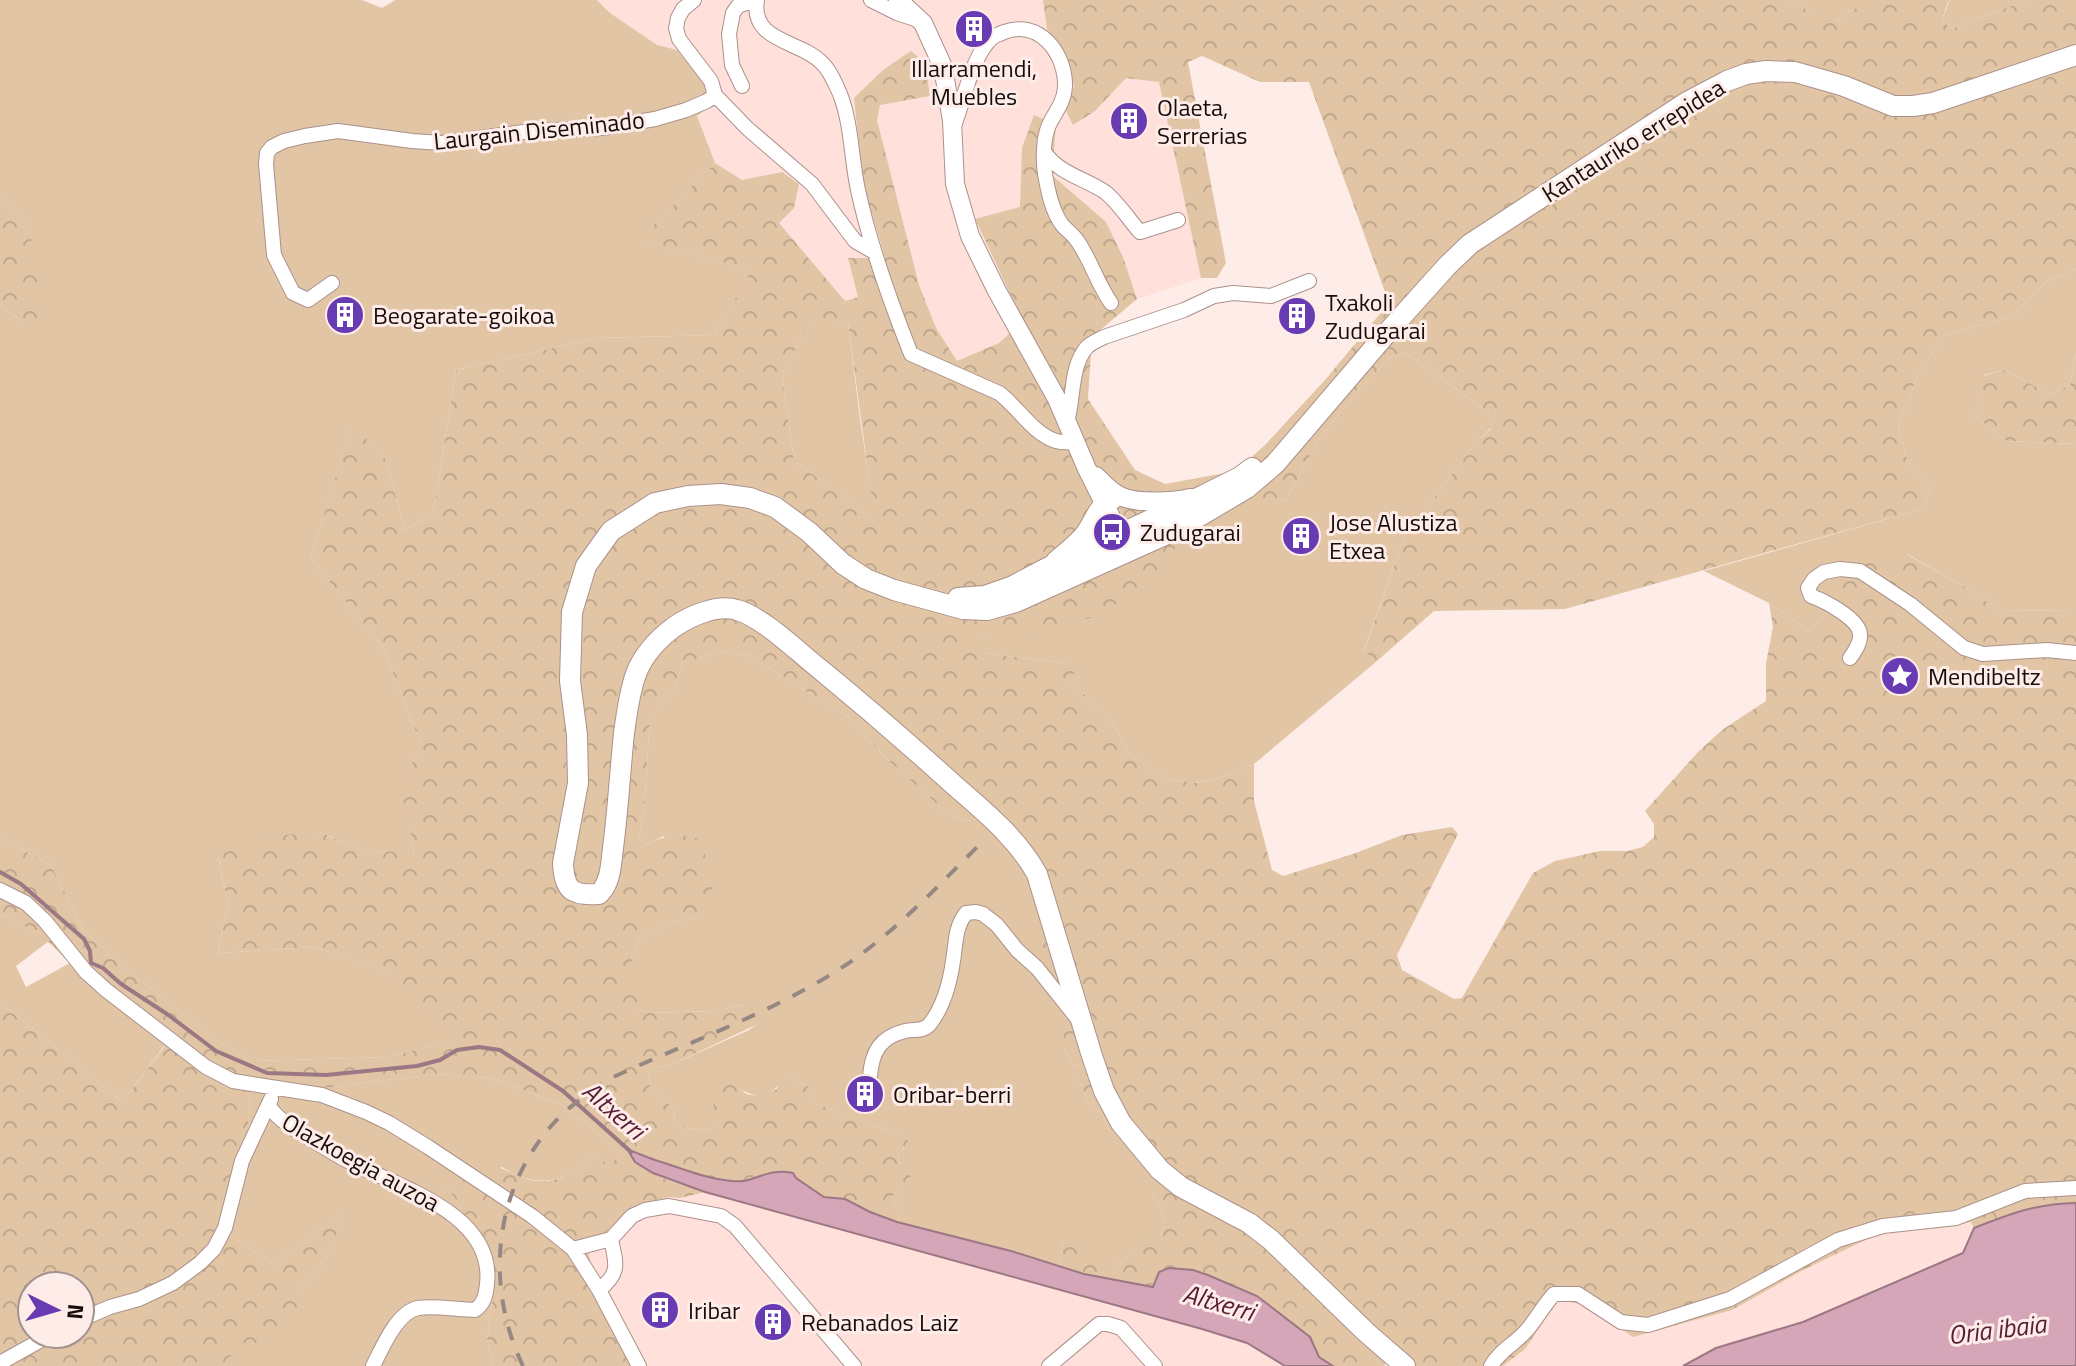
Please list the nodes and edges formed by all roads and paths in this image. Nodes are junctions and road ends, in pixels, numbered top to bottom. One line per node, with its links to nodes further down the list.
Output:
1 (694, 0): 9 (street)
2 (756, 0): 5 (street); 13 (street)
3 (871, 0): 6 (street)
4 (898, 0): 6 (main road)
5 (736, 3): 8 (street)
6 (922, 22): 10 (main road)
7 (2076, 55): 20 (highway, Kantauriko errepidea)
8 (742, 86)
9 (715, 95): 13 (street); 15 (street, Laurgain Diseminado)
10 (952, 130): 11 (street); 17 (main road)
11 (1045, 153): 12 (street); 16 (street)
12 (1178, 220)
13 (874, 252): 18 (street)
14 (1309, 281): 17 (street)
15 (332, 283)
16 (1111, 303)
17 (1067, 422): 18 (main road)
18 (1076, 442): 19 (main road)
19 (1108, 503): 20 (main road); 21 (main road); 22 (main road)
20 (1205, 505): 21 (highway); 22 (highway)
21 (1114, 537): 22 (highway)
22 (1050, 576): 26 (highway)
23 (2076, 653): 24 (street)
24 (1850, 658)
25 (0, 890): 28 (street)
26 (1080, 1021): 27 (street); 35 (highway)
27 (870, 1076)
28 (275, 1088): 29 (street, Olazkoegia auzoa); 32 (street)
29 (268, 1105): 34 (street, Olazkoegia auzoa); 38 (street, Olazkoegia auzoa)
30 (2076, 1188): 45 (street)
31 (611, 1239): 32 (street); 33 (street); 40 (street)
32 (573, 1249): 33 (street)
33 (599, 1290): 39 (street)
34 (96, 1313)
35 (1367, 1333): 43 (highway); 44 (highway)
36 (23, 1350): 37 (street)
37 (0, 1363)
38 (373, 1366)
39 (639, 1366)
40 (854, 1366)
41 (1049, 1366): 42 (street)
42 (1155, 1366)
43 (1395, 1366)
44 (1405, 1366)
45 (1491, 1366)

